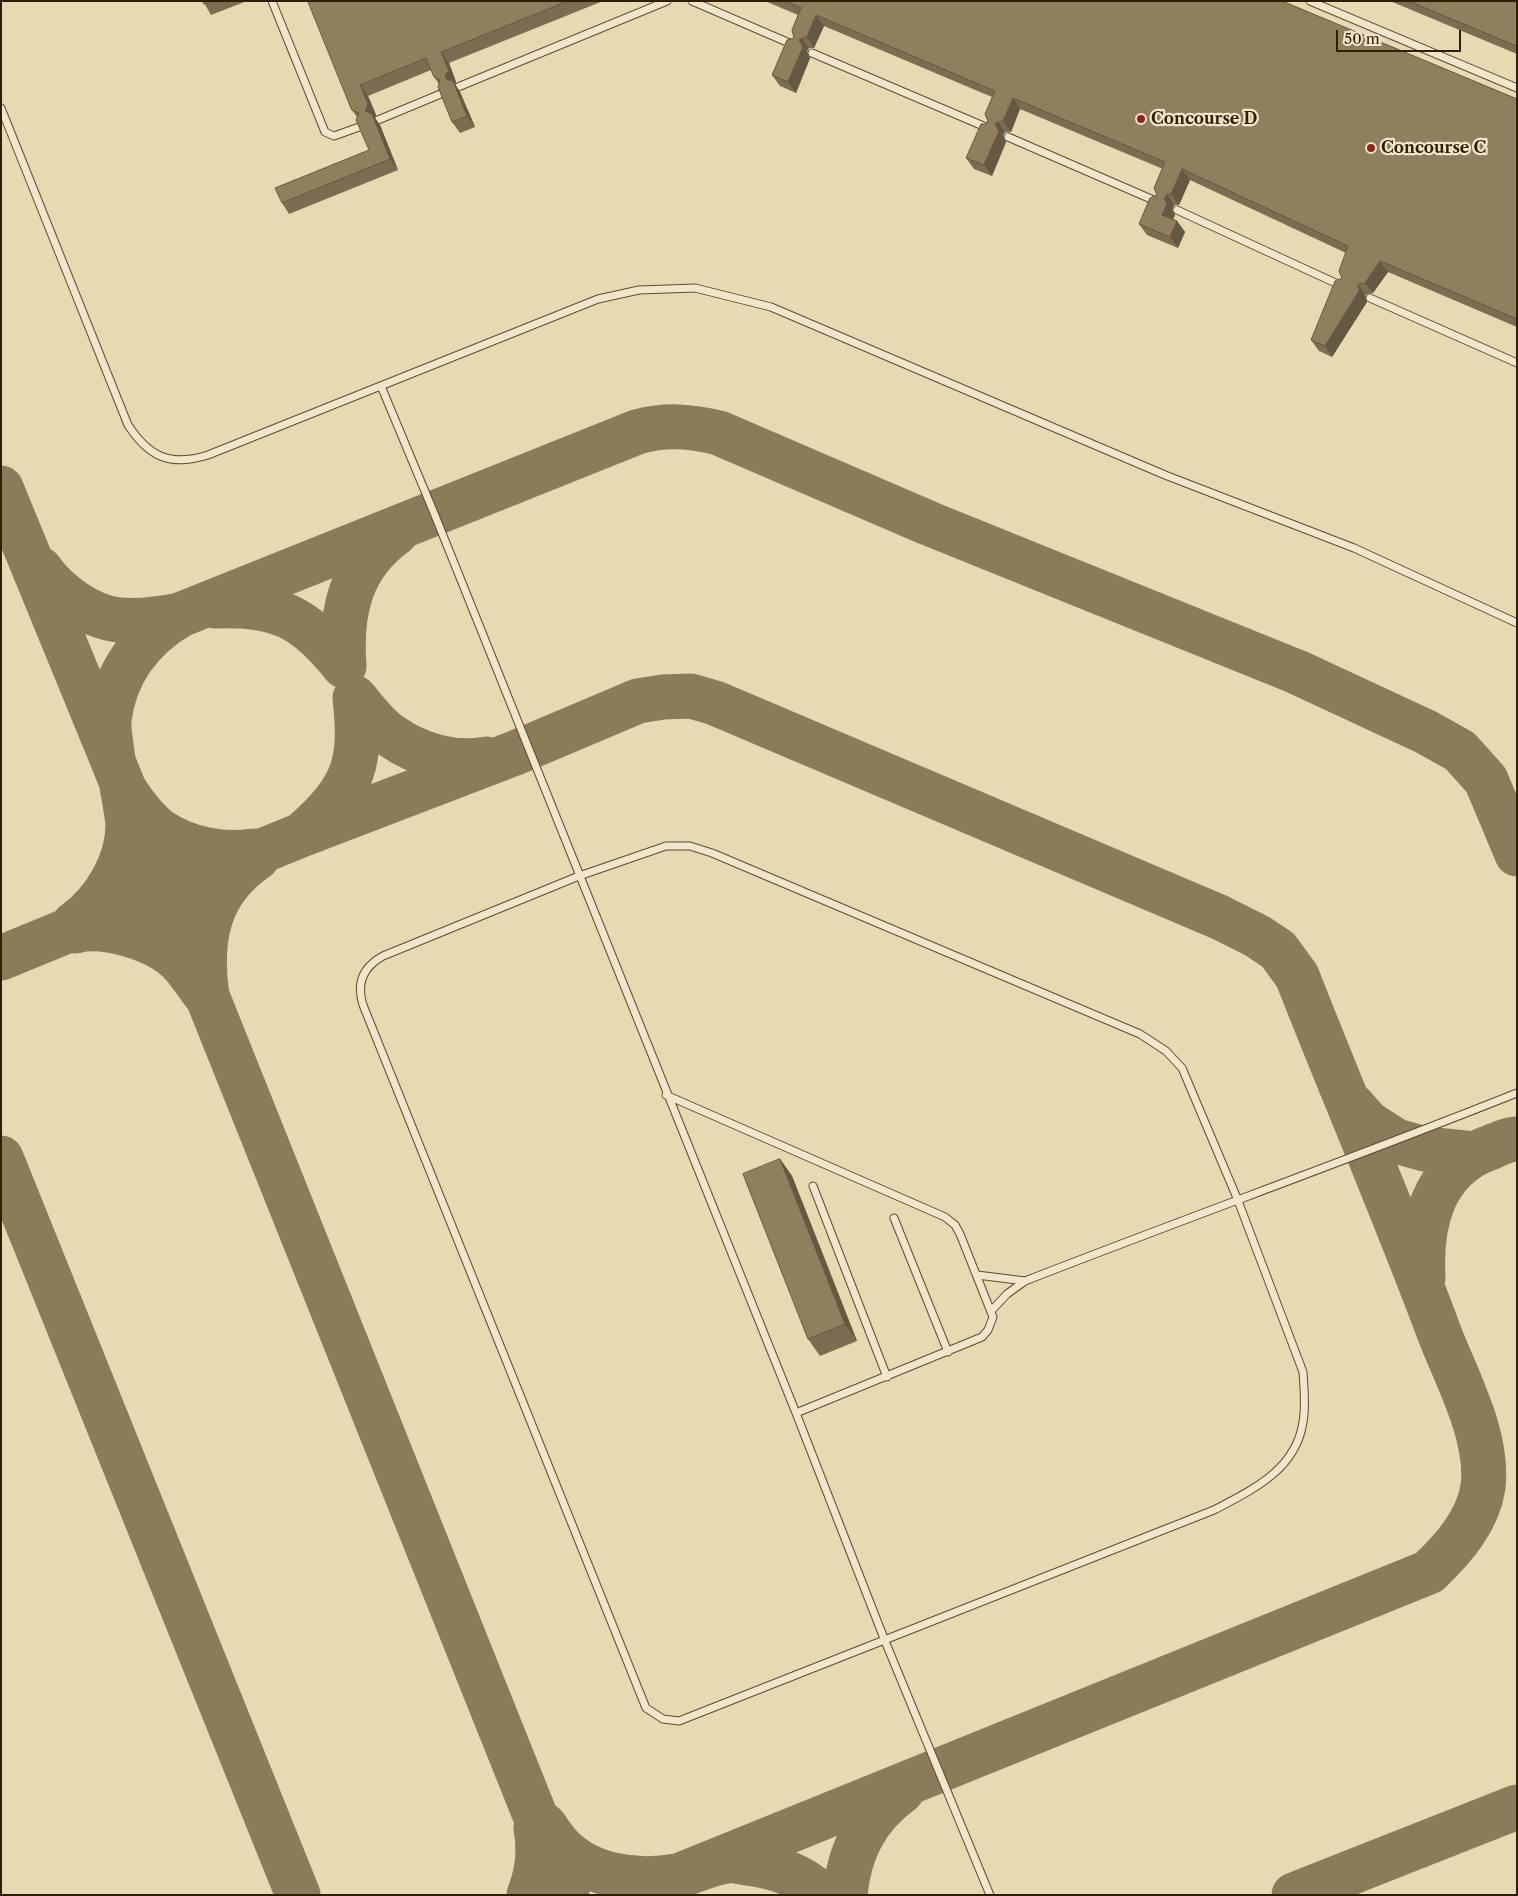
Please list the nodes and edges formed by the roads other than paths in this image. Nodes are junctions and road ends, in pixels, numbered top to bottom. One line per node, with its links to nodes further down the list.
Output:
1 (272, 1): 12 (lane)
2 (668, 1): 7 (lane)
3 (692, 1): 5 (lane)
4 (1310, 1): 8 (lane)
5 (797, 46)
6 (812, 53): 13 (lane)
7 (458, 86)
8 (1517, 88)
9 (444, 93): 11 (lane)
10 (1, 108): 20 (lane)
11 (378, 120)
12 (362, 126)
13 (991, 130)
14 (1008, 137): 15 (lane)
15 (1160, 204)
16 (1177, 210): 17 (lane)
17 (1345, 287)
18 (1370, 298): 19 (lane)
19 (1517, 363)
20 (381, 386): 21 (lane); 22 (lane)
21 (1517, 623)
22 (579, 876): 24 (lane); 26 (lane); 34 (lane)
23 (1517, 1093): 26 (lane)
24 (666, 1095): 28 (lane); 33 (lane)
25 (813, 1186): 32 (lane)
26 (1237, 1198): 29 (lane); 34 (lane)
27 (894, 1218): 31 (lane)
28 (977, 1275): 29 (lane); 30 (lane)
29 (1025, 1280): 30 (lane)
30 (991, 1311): 31 (lane)
31 (948, 1352): 32 (lane)
32 (887, 1377): 33 (lane)
33 (796, 1413): 34 (lane)
34 (885, 1641): 35 (lane)
35 (990, 1895)

